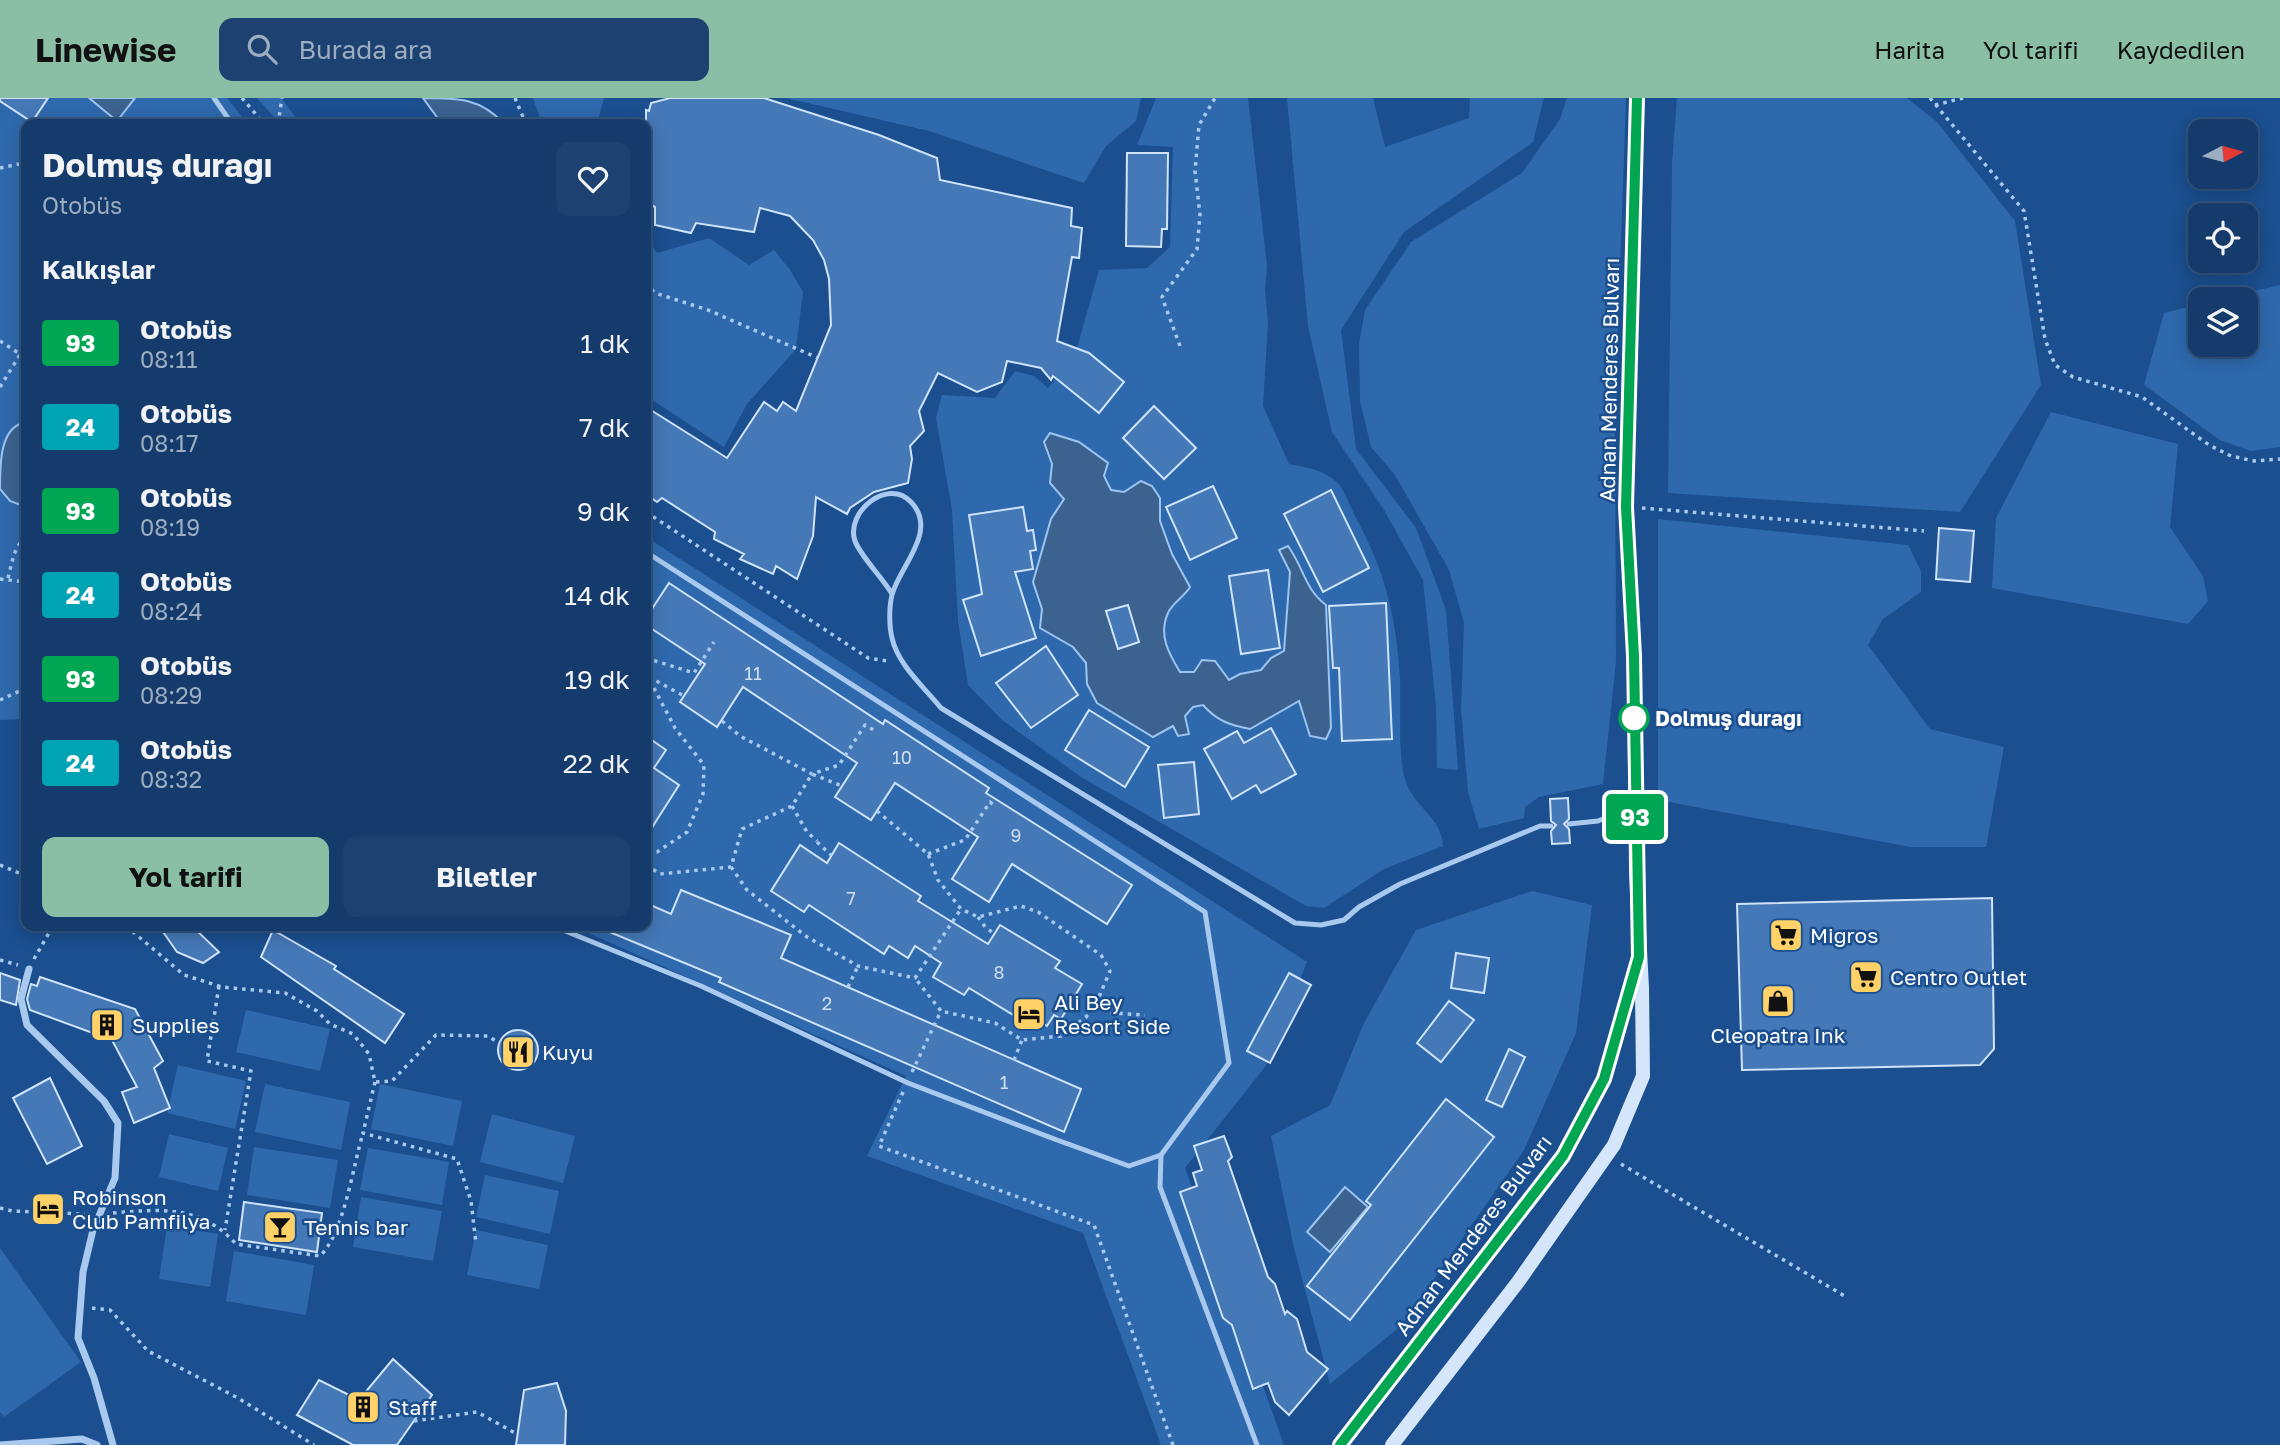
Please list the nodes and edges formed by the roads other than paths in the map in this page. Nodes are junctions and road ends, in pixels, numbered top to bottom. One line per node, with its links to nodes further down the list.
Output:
1 (214, 98): 3 (lane)
2 (1637, 98): 6 (main road, Adnan Menderes Bulvarı)
3 (229, 119)
4 (651, 555): 12 (lane)
5 (892, 594): 5 (lane); 8 (lane)
6 (1634, 806): 7 (lane); 10 (main road, Adnan Menderes Bulvarı)
7 (1569, 824)
8 (1551, 826)
9 (566, 931): 12 (lane)
10 (1639, 957): 17 (main road, Adnan Menderes Bulvarı); 18 (main road, Adnan Menderes Bulvarı)
11 (29, 969): 15 (street)
12 (1161, 1155): 16 (lane)
13 (0, 1444): 14 (street)
14 (97, 1445)
15 (113, 1445)
16 (1257, 1445)
17 (1340, 1445)
18 (1392, 1445)

